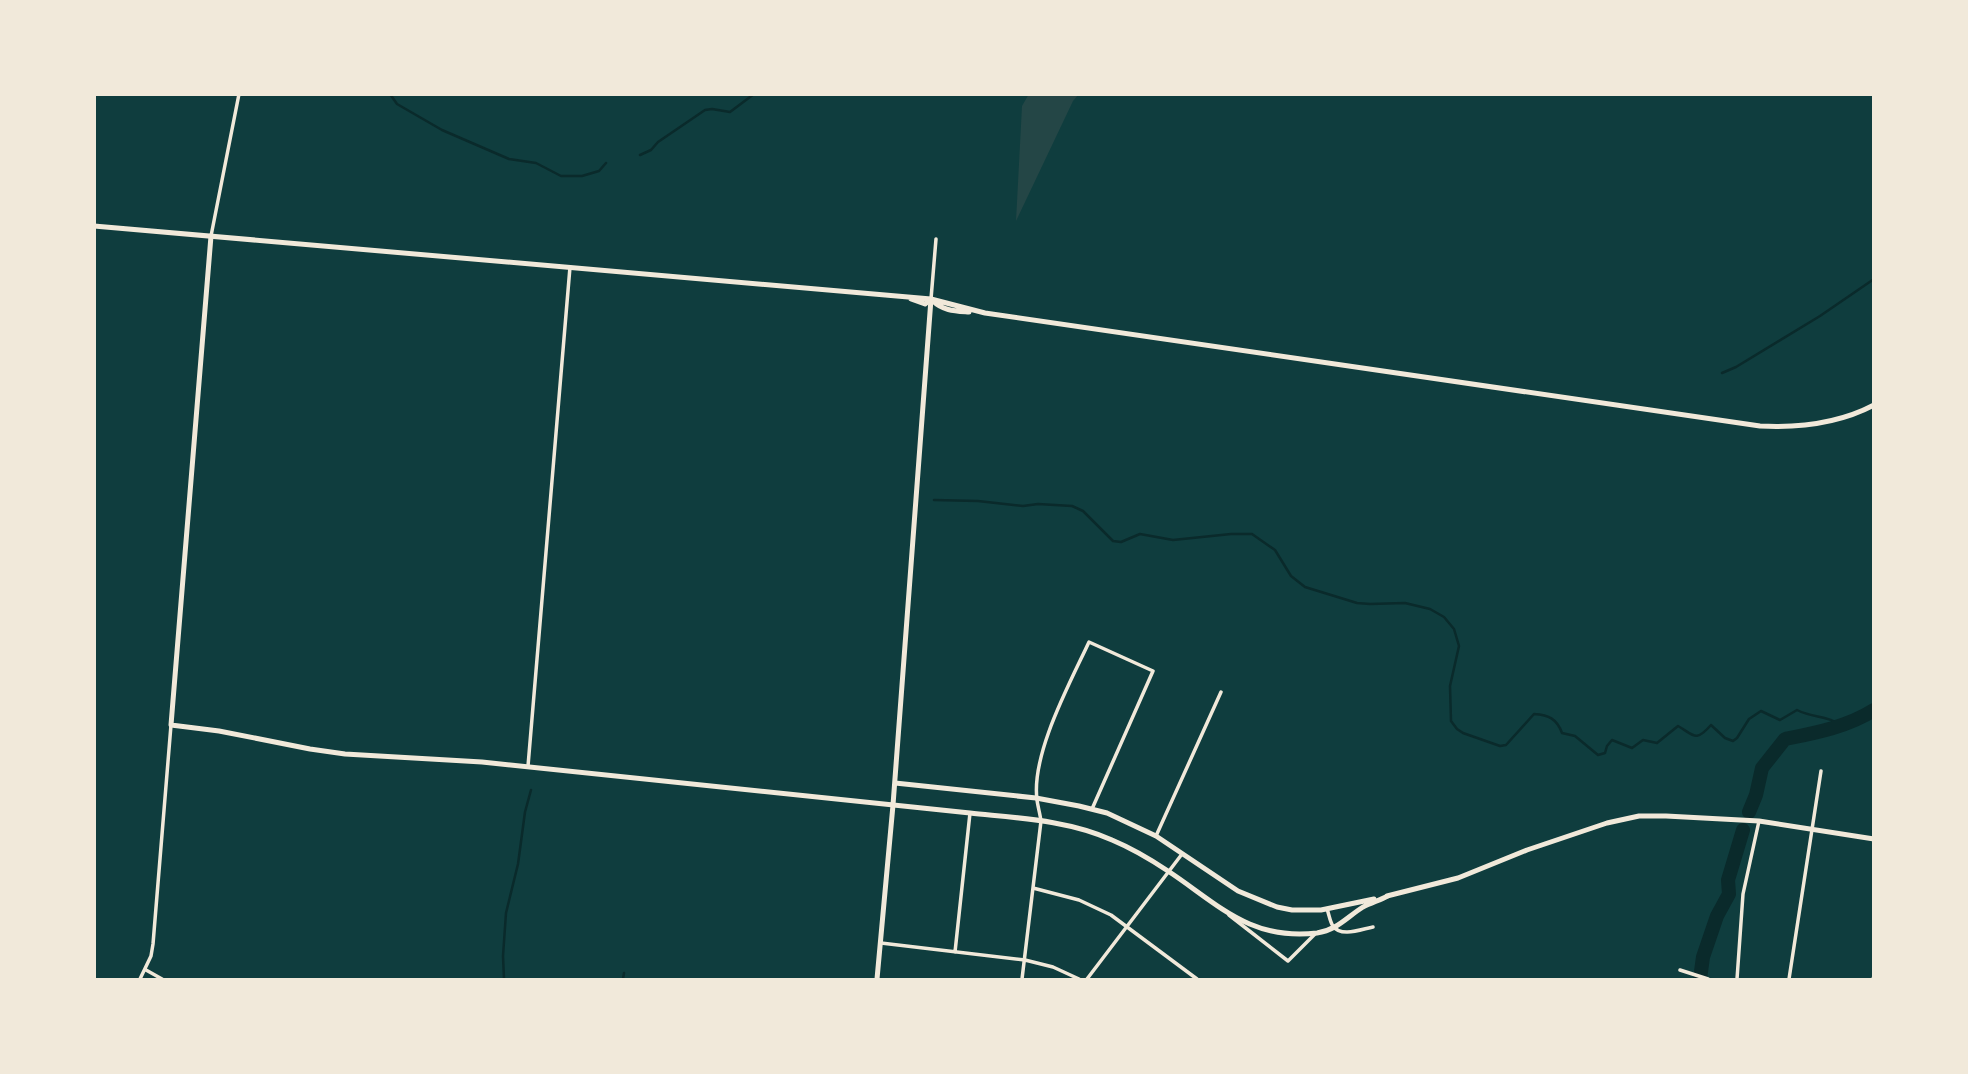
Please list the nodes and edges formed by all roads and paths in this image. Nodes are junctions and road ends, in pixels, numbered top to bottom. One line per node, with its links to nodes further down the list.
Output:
1 (239, 94): 3 (street)
2 (94, 226): 3 (street)
3 (211, 236): 5 (street); 9 (street)
4 (936, 239): 6 (street)
5 (570, 267): 6 (street); 10 (street)
6 (931, 299): 7 (street); 12 (street)
7 (1874, 405)
8 (1221, 692): 20 (street)
9 (171, 725): 10 (street); 35 (street)
10 (528, 766): 14 (street)
11 (1821, 771): 19 (street)
12 (895, 783): 13 (street); 14 (street)
13 (1036, 798): 15 (street); 15 (street); 17 (street)
14 (893, 805): 16 (street); 32 (street)
15 (1092, 809): 20 (street)
16 (970, 813): 17 (street); 33 (street)
17 (1041, 821): 23 (street); 24 (street)
18 (1759, 821): 19 (street); 25 (street); 45 (street)
19 (1812, 829): 21 (street); 46 (street)
20 (1156, 836): 22 (street)
21 (1874, 839)
22 (1182, 854): 23 (street); 26 (street)
23 (1169, 871): 27 (street); 28 (street)
24 (1033, 888): 28 (street); 34 (street)
25 (1388, 896): 26 (street); 30 (street)
26 (1327, 909): 30 (street)
27 (1221, 910): 31 (street); 31 (street)
28 (1127, 926): 42 (street); 43 (street)
29 (1373, 927): 30 (street)
30 (1334, 928): 31 (street)
31 (1316, 933)
32 (881, 943): 33 (street); 39 (street)
33 (955, 952): 34 (street)
34 (1025, 960): 40 (street); 41 (street)
35 (146, 970): 37 (street); 38 (street)
36 (1680, 970): 44 (street)
37 (140, 979)
38 (162, 979)
39 (877, 979)
40 (1022, 979)
41 (1079, 979)
42 (1087, 979)
43 (1197, 979)
44 (1708, 979)
45 (1737, 979)
46 (1789, 979)

